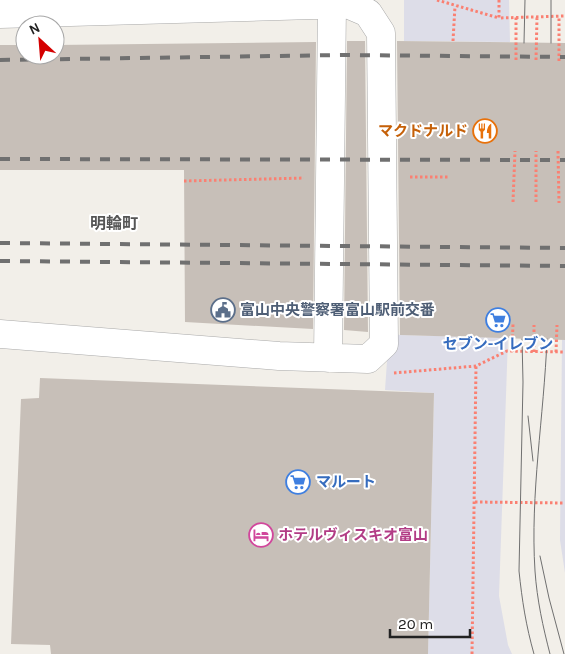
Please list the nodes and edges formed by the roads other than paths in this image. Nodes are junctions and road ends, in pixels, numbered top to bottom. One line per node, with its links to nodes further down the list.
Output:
1 (332, 5): 2 (lane); 4 (lane); 4 (lane)
2 (0, 14)
3 (0, 334): 4 (lane)
4 (328, 358)

